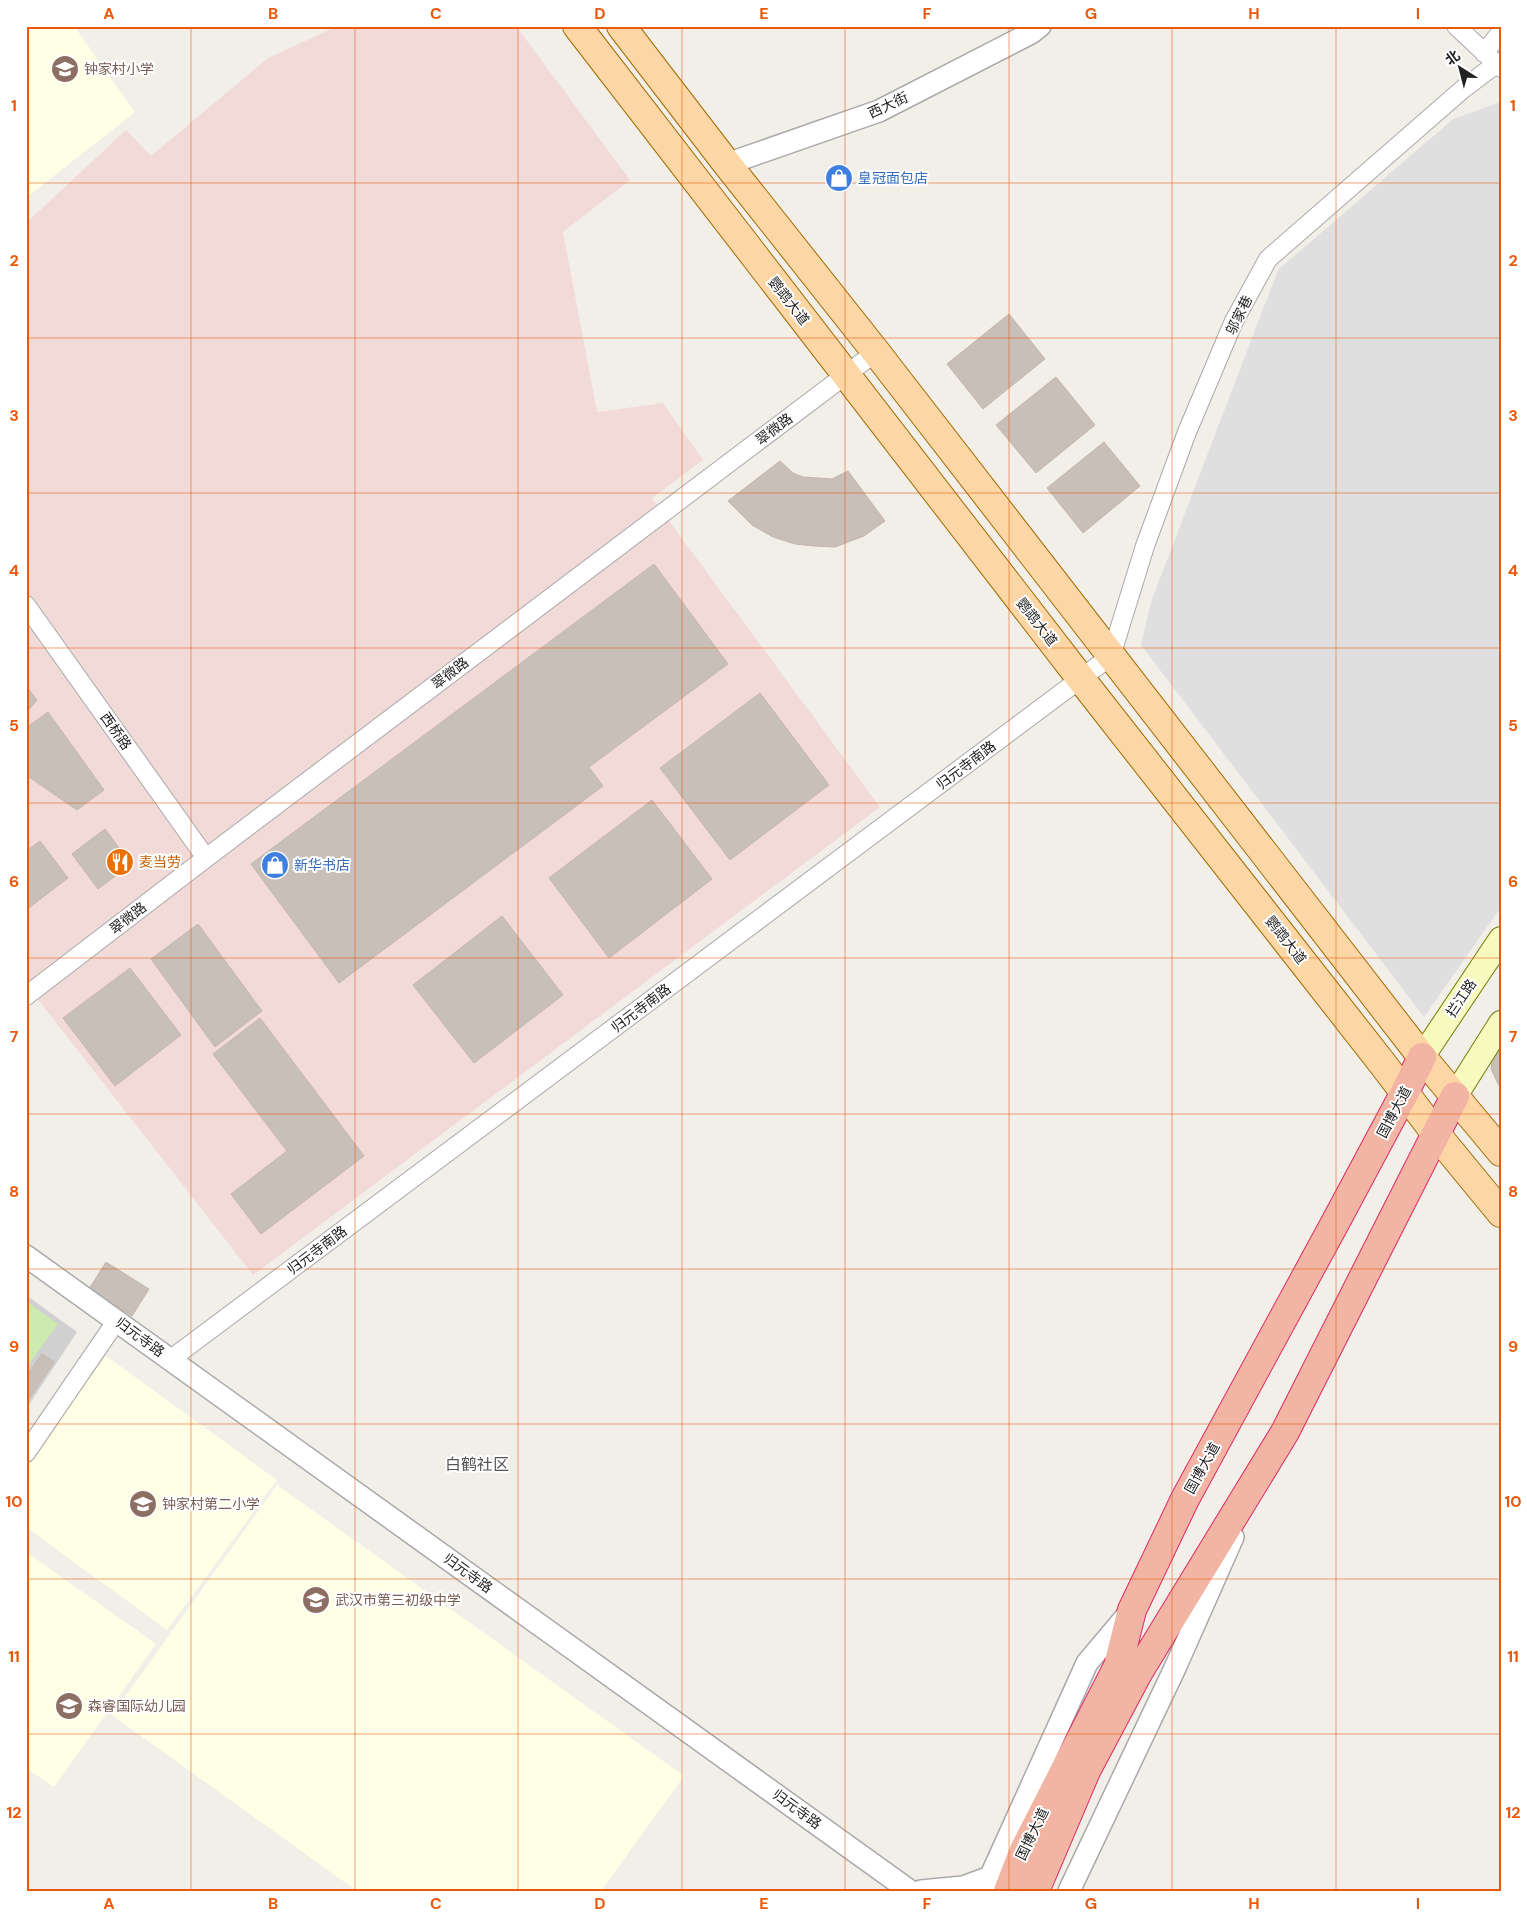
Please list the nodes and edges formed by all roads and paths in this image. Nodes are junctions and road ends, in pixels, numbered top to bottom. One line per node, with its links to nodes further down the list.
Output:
1 (577, 26): 9 (main road, 鹦鹉大道)
2 (621, 26): 7 (main road)
3 (1040, 26): 7 (street, 西大街)
4 (1456, 26): 6 (street)
5 (1501, 32): 6 (street, 邬家巷)
6 (1494, 62): 11 (street, 邬家巷)
7 (727, 164): 8 (main road)
8 (876, 352): 9 (street, 翠微路); 11 (main road)
9 (845, 375): 12 (main road, 鹦鹉大道); 13 (street, 翠微路)
10 (26, 605): 13 (street, 西桥路)
11 (1112, 656): 12 (street, 归元寺南路); 17 (main road)
12 (1081, 679): 18 (main road, 鹦鹉大道); 25 (street, 归元寺南路)
13 (206, 858): 15 (street, 翠微路)
14 (1501, 939): 17 (main road, 拦江路)
15 (26, 996)
16 (1501, 1023): 19 (main road)
17 (1422, 1057): 18 (highway, 国博大道); 19 (main road)
18 (1405, 1092): 20 (main road, 鹦鹉大道); 28 (highway, 国博大道)
19 (1456, 1096): 20 (highway, 国博大道); 21 (main road)
20 (1436, 1134): 22 (main road, 鹦鹉大道); 27 (highway, 国博大道)
21 (1501, 1152)
22 (1501, 1213)
23 (26, 1256): 24 (street, 归元寺路)
24 (117, 1320): 25 (street, 归元寺路); 26 (street)
25 (171, 1359): 31 (street, 归元寺路)
26 (26, 1453)
27 (1264, 1467): 29 (highway, 国博大道); 34 (street)
28 (1132, 1610): 29 (highway, 国博大道); 30 (street)
29 (1128, 1670): 30 (highway, 国博大道); 33 (highway, 国博大道)
30 (994, 1886): 32 (street)
31 (910, 1891)
32 (921, 1891)
33 (1035, 1891)
34 (1069, 1891)

